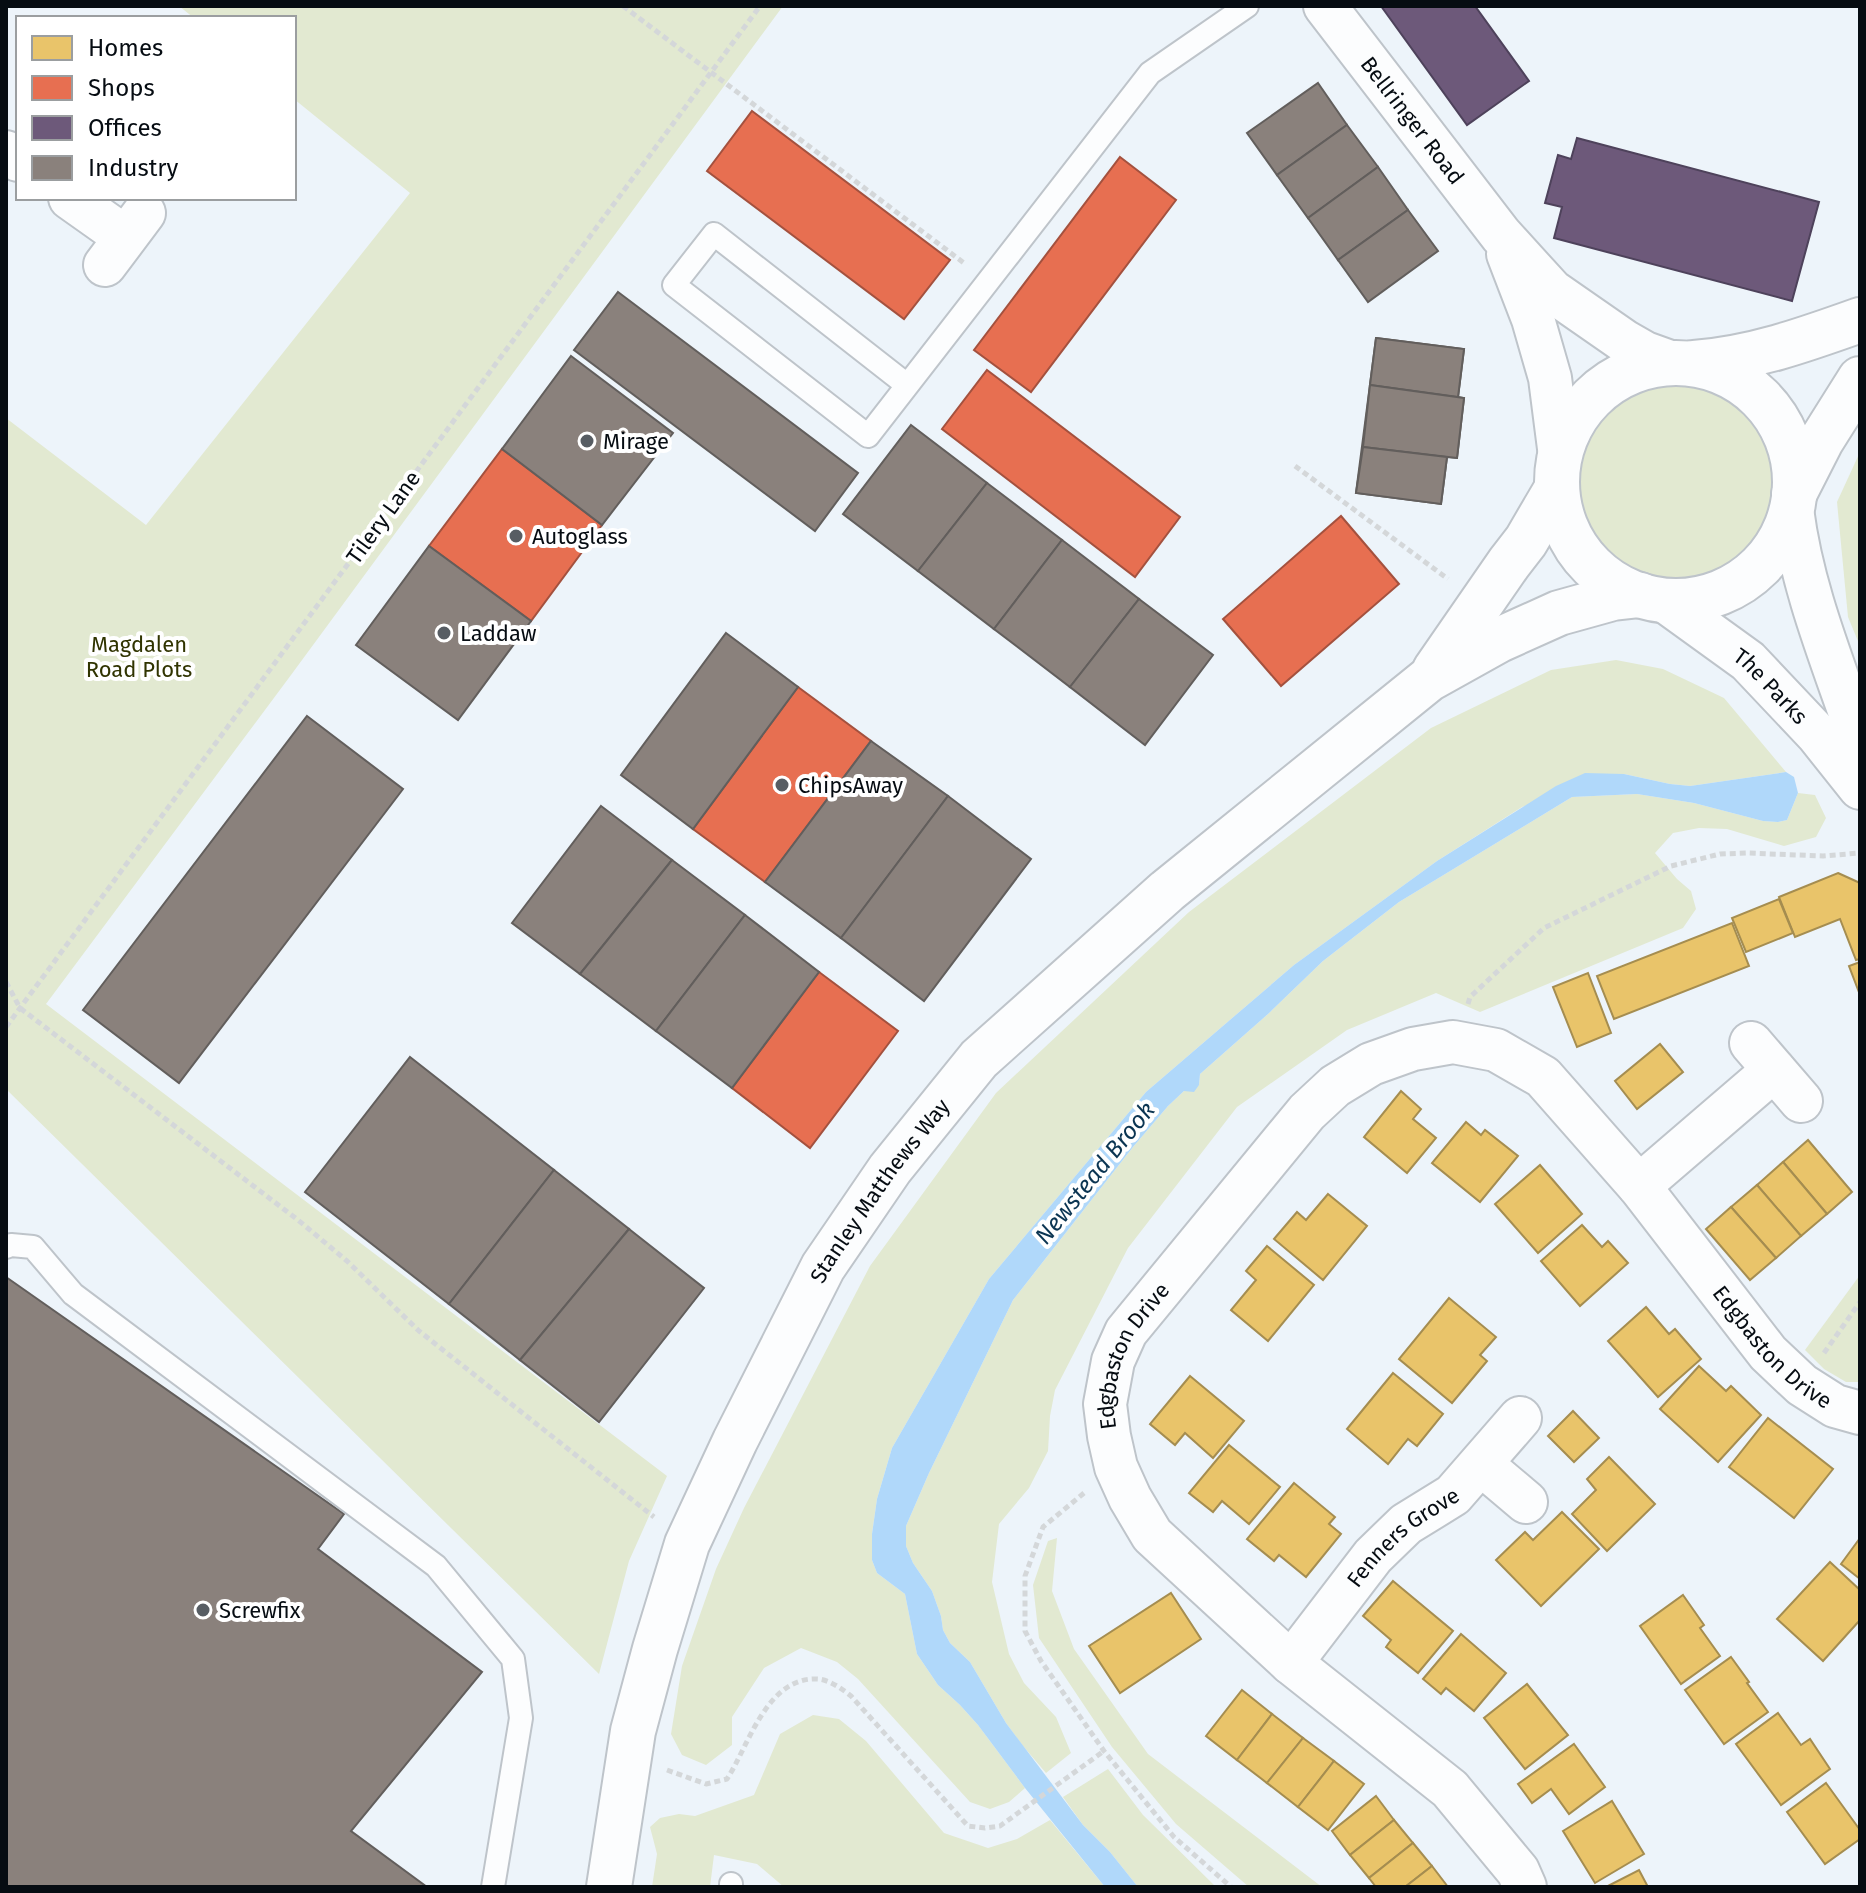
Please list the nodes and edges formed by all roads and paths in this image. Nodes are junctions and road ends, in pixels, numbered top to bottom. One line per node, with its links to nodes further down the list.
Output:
1 (623, 6): 5 (path)
2 (760, 6): 5 (path, Tilery Lane)
3 (1247, 6): 9 (lane)
4 (1325, 6): 7 (street, Bellringer Road)
5 (710, 72): 9 (path); 24 (path, Tilery Lane)
6 (73, 200): 8 (street)
7 (1501, 235): 11 (street, Bellringer Road); 15 (street, Bellringer Road)
8 (125, 238)
9 (988, 281): 13 (lane)
10 (1860, 320): 11 (main road)
11 (1679, 363): 15 (main road); 16 (main road)
12 (1860, 379): 16 (main road)
13 (907, 385): 13 (lane)
14 (1295, 466): 18 (path)
15 (1558, 472): 17 (main road); 18 (main road, Stanley Matthews Way)
16 (1793, 502): 17 (main road); 20 (street)
17 (1653, 598): 19 (main road, Stanley Matthews Way); 21 (street, The Parks)
18 (1481, 603): 19 (main road, Stanley Matthews Way)
19 (1429, 679): 37 (main road, Stanley Matthews Way)
20 (1860, 742)
21 (1860, 788)
22 (1860, 853): 26 (path)
23 (6, 982): 24 (path)
24 (20, 1008): 25 (path, Tilery Lane); 37 (path)
25 (6, 1027)
26 (1453, 1042): 28 (street, Edgbaston Drive); 35 (street, Edgbaston Drive)
27 (1801, 1101): 28 (street)
28 (1639, 1186): 31 (street, Edgbaston Drive)
29 (6, 1247): 41 (lane)
30 (1860, 1302): 31 (path)
31 (1802, 1385): 32 (street, Edgbaston Drive)
32 (1860, 1413)
33 (1520, 1418): 34 (street, Fenners Grove)
34 (1481, 1464): 36 (street); 38 (street, Fenners Grove)
35 (1116, 1467): 38 (street, Edgbaston Drive); 39 (path)
36 (1526, 1502)
37 (687, 1544): 40 (main road, Stanley Matthews Way)
38 (1291, 1663): 44 (street, Edgbaston Drive)
39 (1104, 1751): 40 (path); 43 (path)
40 (628, 1762): 42 (main road, Stanley Matthews Way)
41 (493, 1887)
42 (609, 1887)
43 (1231, 1887)
44 (1525, 1887)

